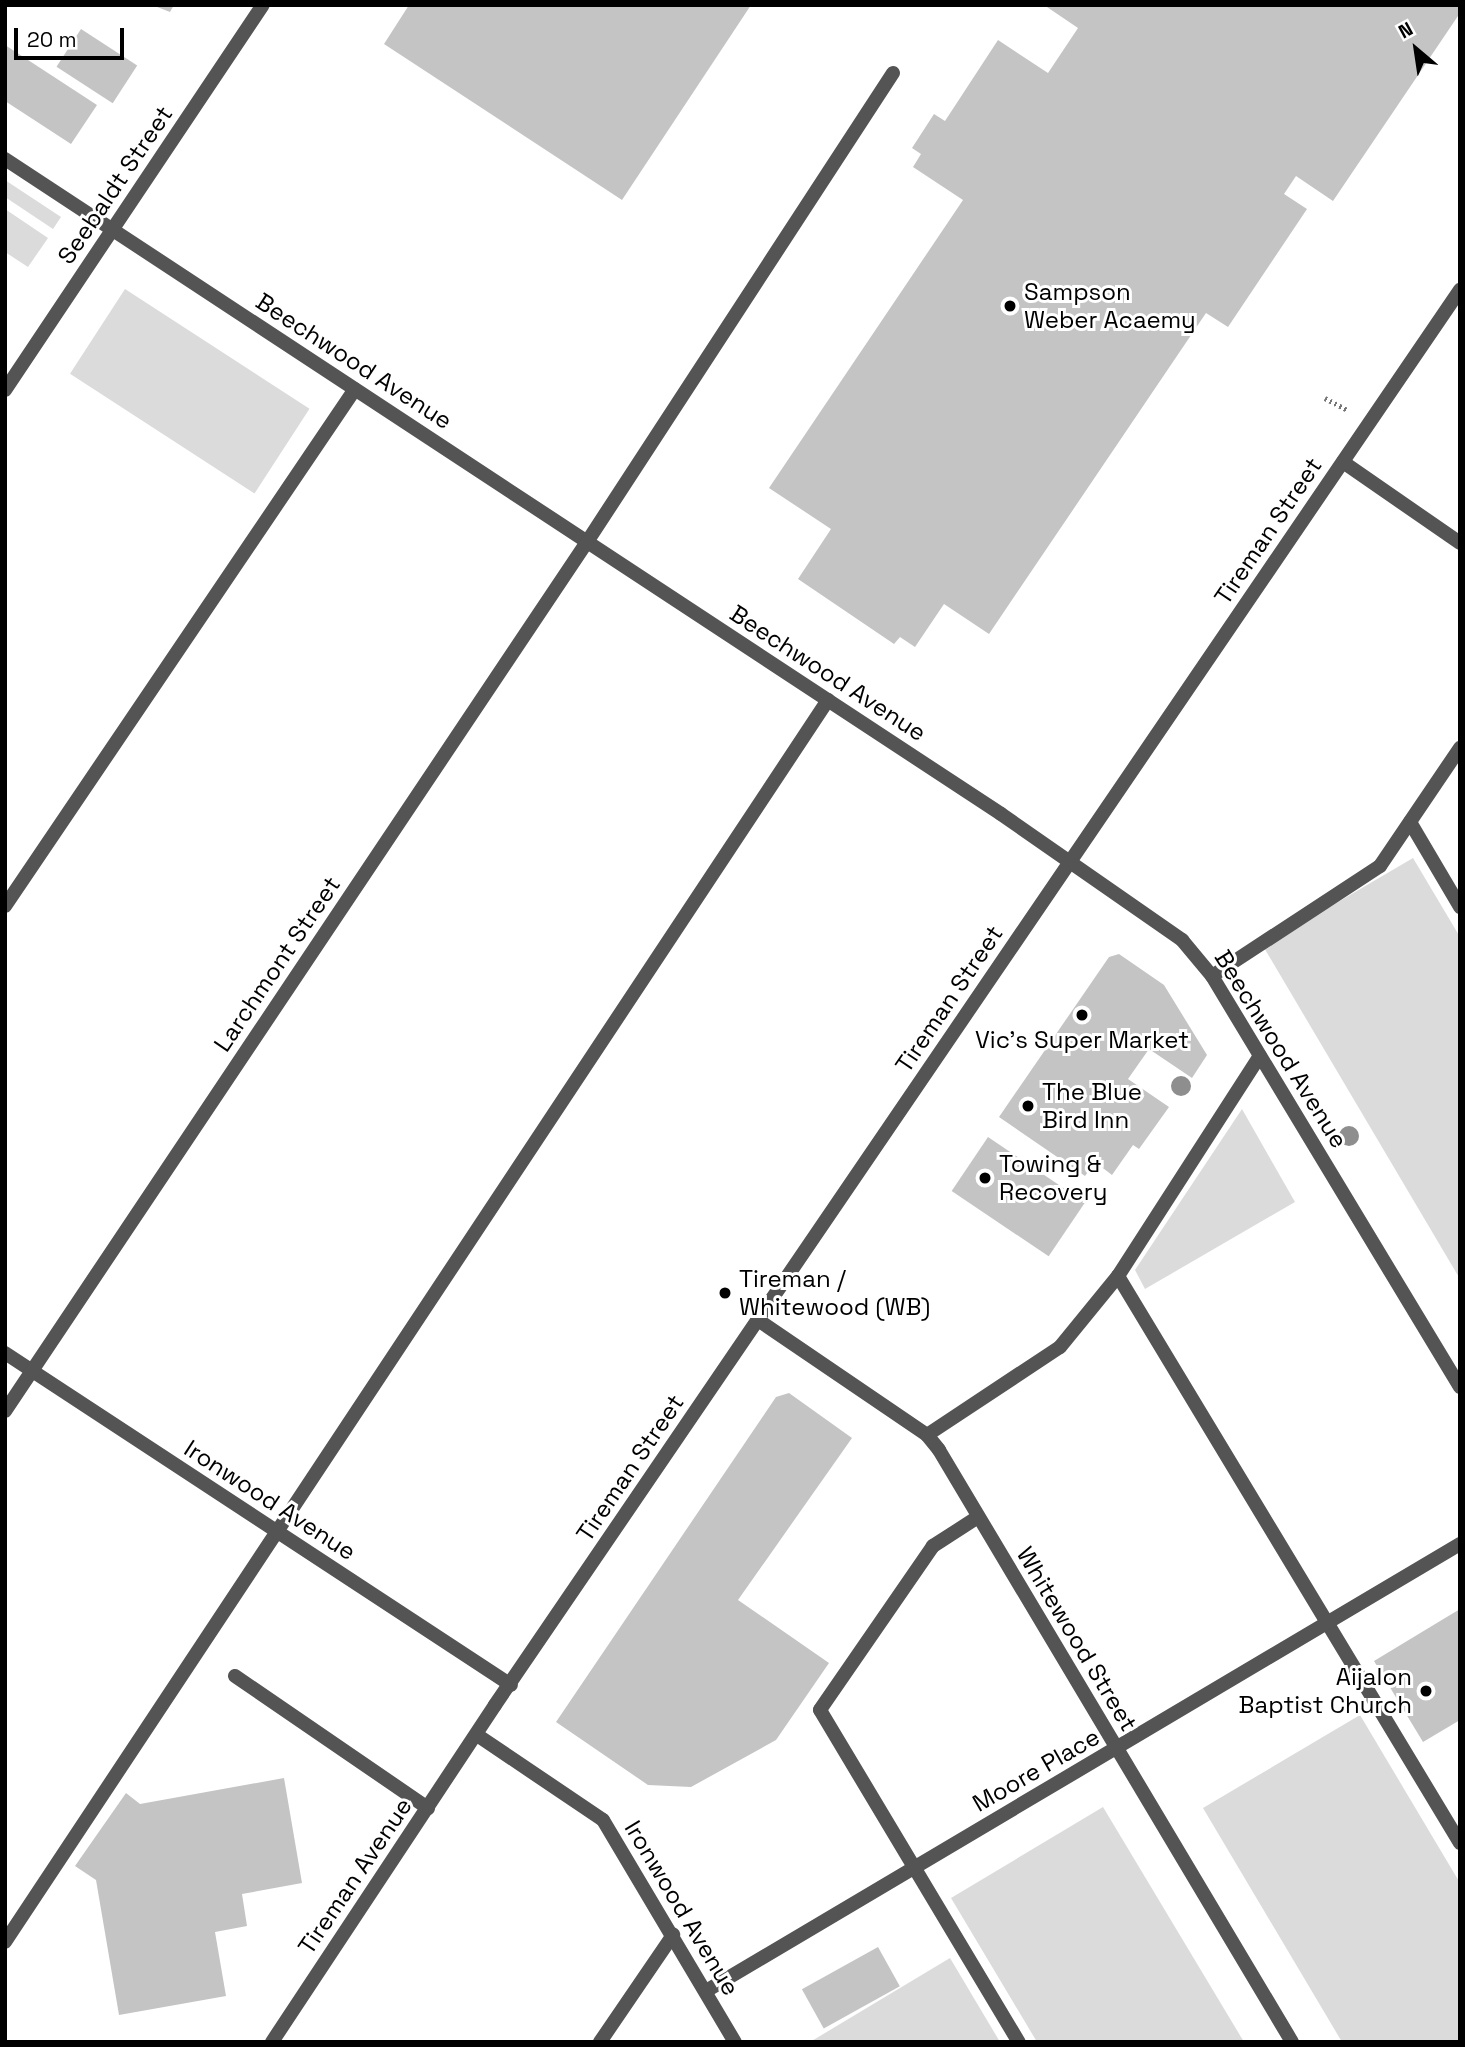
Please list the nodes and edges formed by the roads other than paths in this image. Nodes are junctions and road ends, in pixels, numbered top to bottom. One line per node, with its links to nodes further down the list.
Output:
1 (263, 5): 4 (street, Seebaldt Street)
2 (893, 73): 9 (street, Larchmont Street)
3 (5, 159): 4 (street, Beechwood Avenue)
4 (113, 230): 6 (street, Beechwood Avenue); 7 (street, Seebaldt Street)
5 (1460, 290): 8 (street, Tireman Street)
6 (355, 389): 9 (street, Beechwood Avenue); 15 (street)
7 (5, 390)
8 (1343, 462): 10 (street); 14 (street, Tireman Street)
9 (587, 542): 11 (street, Beechwood Avenue); 22 (street, Larchmont Street)
10 (1460, 542)
11 (828, 700): 14 (street, Beechwood Avenue); 27 (street)
12 (1460, 748): 13 (street)
13 (1410, 822): 16 (street); 17 (street)
14 (1070, 862): 17 (street, Beechwood Avenue); 20 (street, Tireman Street)
15 (5, 906)
16 (1460, 907)
17 (1212, 976): 18 (street, Beechwood Avenue)
18 (1260, 1056): 19 (street); 23 (street, Beechwood Avenue)
19 (1118, 1276): 25 (street); 29 (street)
20 (758, 1320): 25 (street, Whitewood Street); 31 (street, Tireman Street)
21 (5, 1353): 22 (street, Ironwood Avenue)
22 (33, 1370): 24 (street, Larchmont Street); 27 (street, Ironwood Avenue)
23 (1460, 1387)
24 (5, 1411)
25 (927, 1435): 26 (street, Whitewood Street)
26 (978, 1517): 33 (street, Whitewood Street); 36 (street)
27 (277, 1532): 31 (street, Ironwood Avenue); 38 (street)
28 (1460, 1544): 29 (street, Moore Place)
29 (1327, 1623): 33 (street, Moore Place); 35 (street)
30 (235, 1676): 34 (street)
31 (511, 1685): 32 (street, Tireman Street)
32 (477, 1735): 34 (street, Tireman Avenue); 37 (street, Ironwood Avenue)
33 (1117, 1749): 36 (street, Moore Place); 44 (street, Whitewood Street)
34 (428, 1808): 40 (street, Tireman Avenue)
35 (1460, 1843)
36 (916, 1867): 39 (street, Moore Place); 43 (street)
37 (673, 1935): 39 (street, Ironwood Avenue); 41 (street)
38 (5, 1942)
39 (706, 1991): 42 (street, Ironwood Avenue)
40 (272, 2042)
41 (600, 2042)
42 (735, 2042)
43 (1019, 2042)
44 (1292, 2042)

